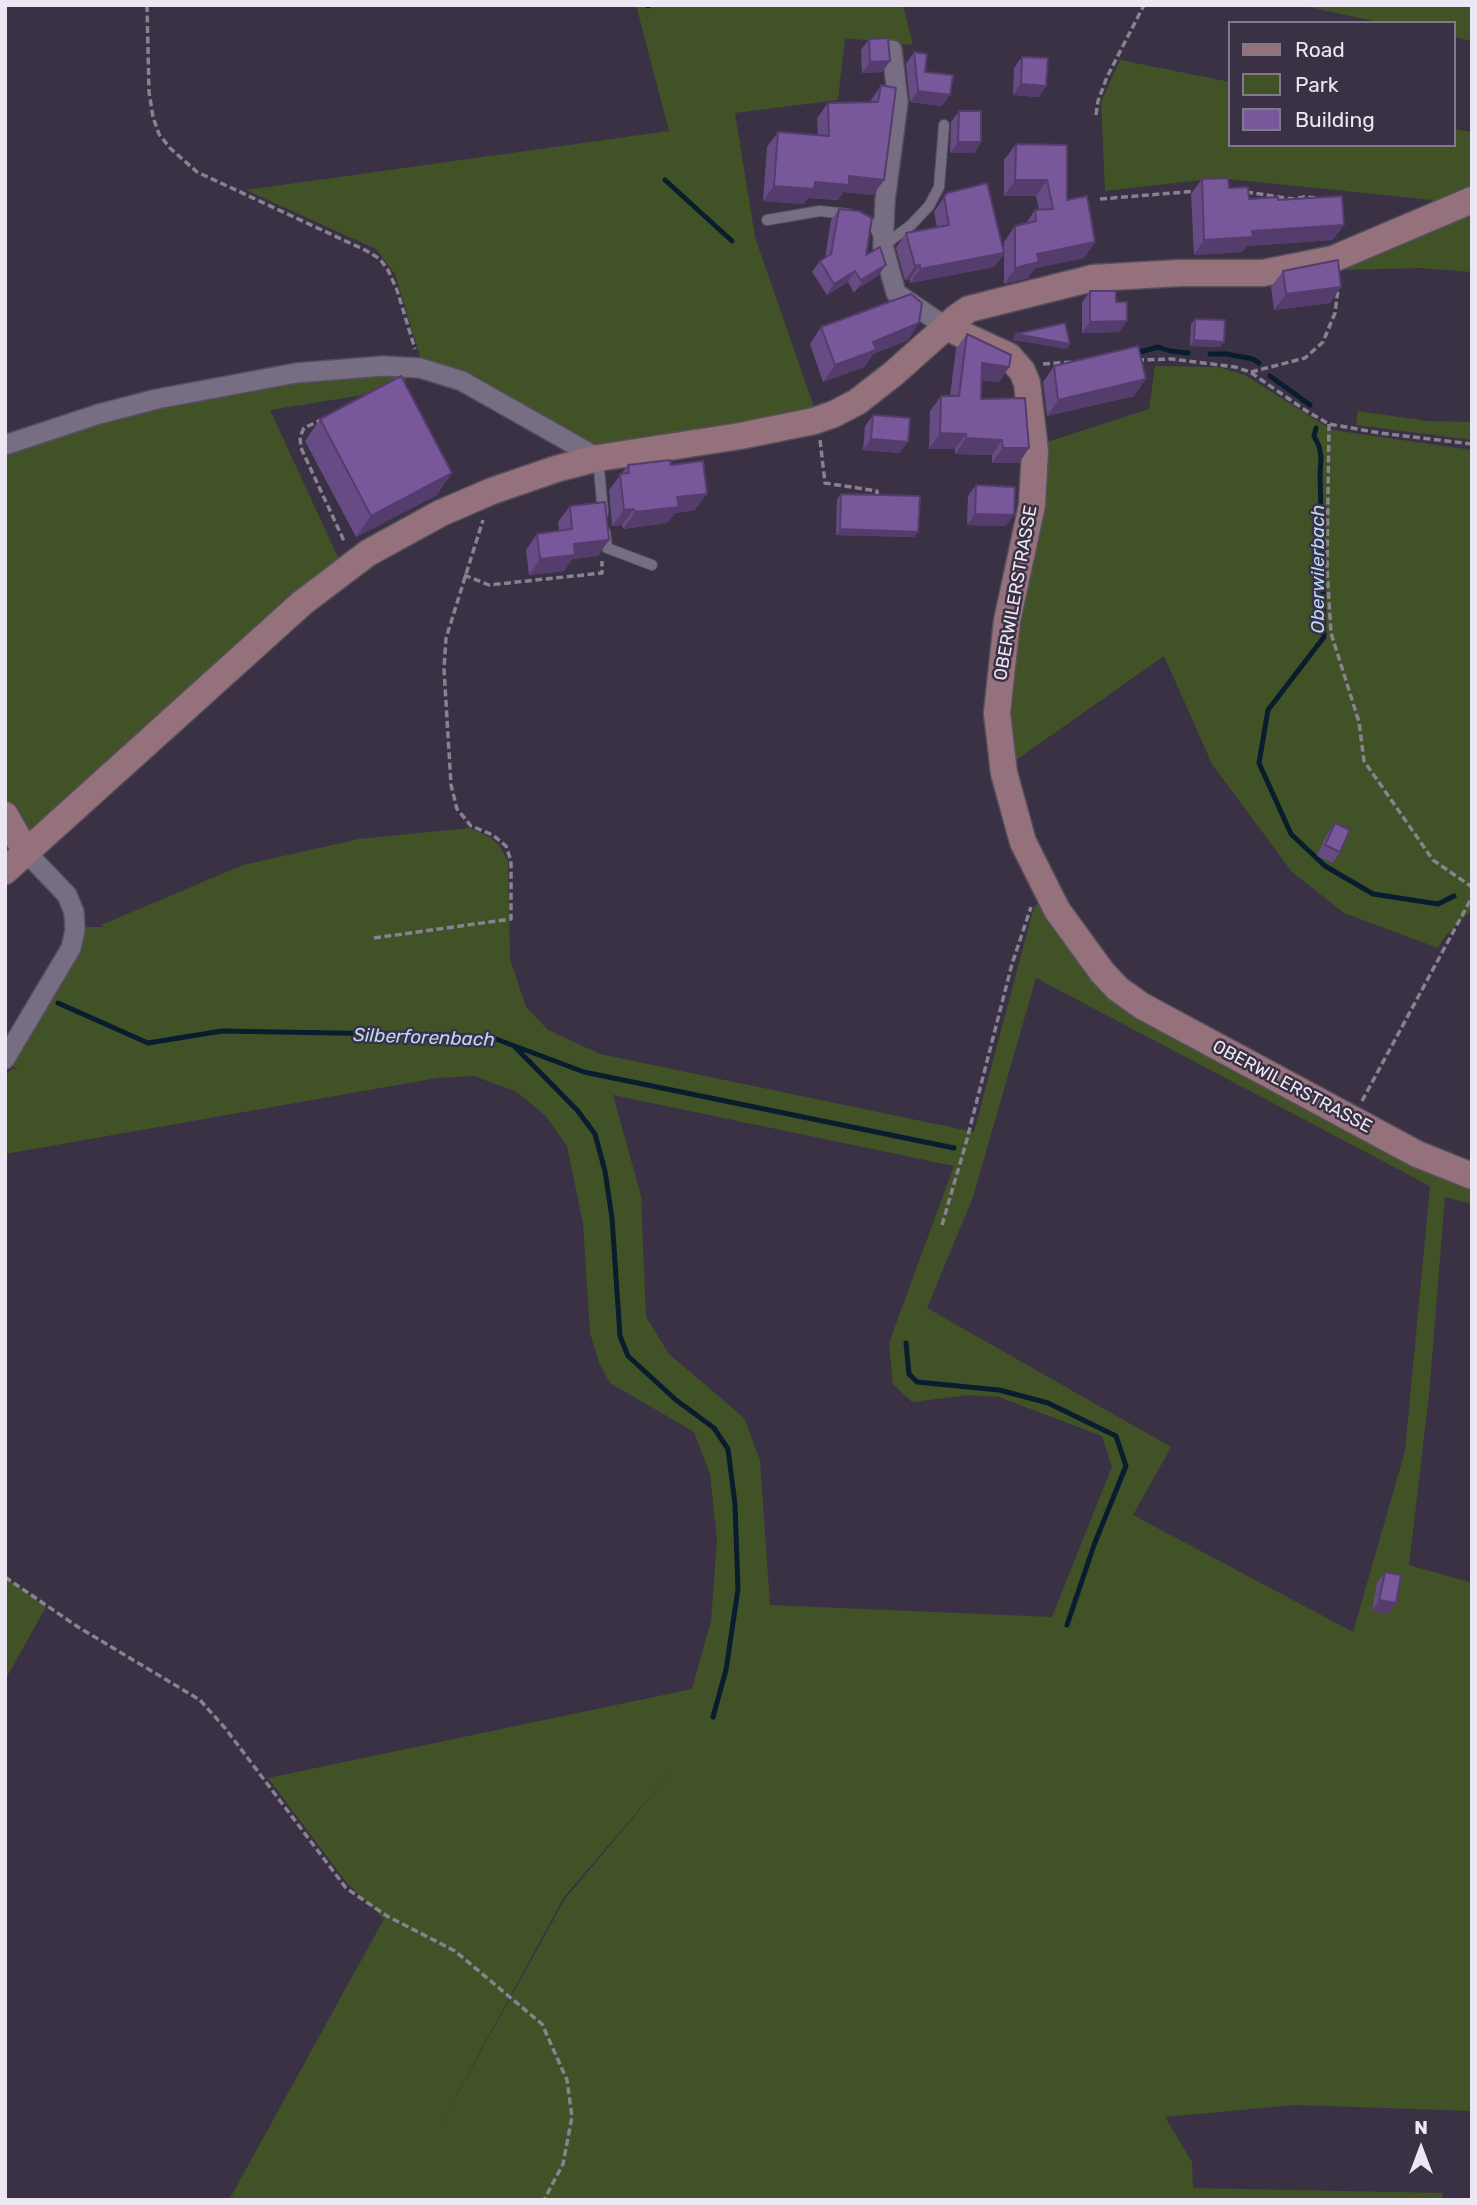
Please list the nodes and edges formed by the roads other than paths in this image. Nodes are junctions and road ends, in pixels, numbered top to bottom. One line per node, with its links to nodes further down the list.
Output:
1 (892, 50): 5 (street)
2 (944, 125): 5 (lane)
3 (1472, 200): 6 (street)
4 (767, 220): 5 (lane)
5 (883, 246): 6 (street)
6 (946, 327): 8 (street); 14 (street, OBERWILERSTRASSE)
7 (5, 445): 8 (street)
8 (598, 458): 9 (lane); 11 (street)
9 (652, 565)
10 (5, 815): 11 (street)
11 (26, 852): 12 (street); 13 (street)
12 (5, 871)
13 (5, 1059)
14 (1472, 1176)

